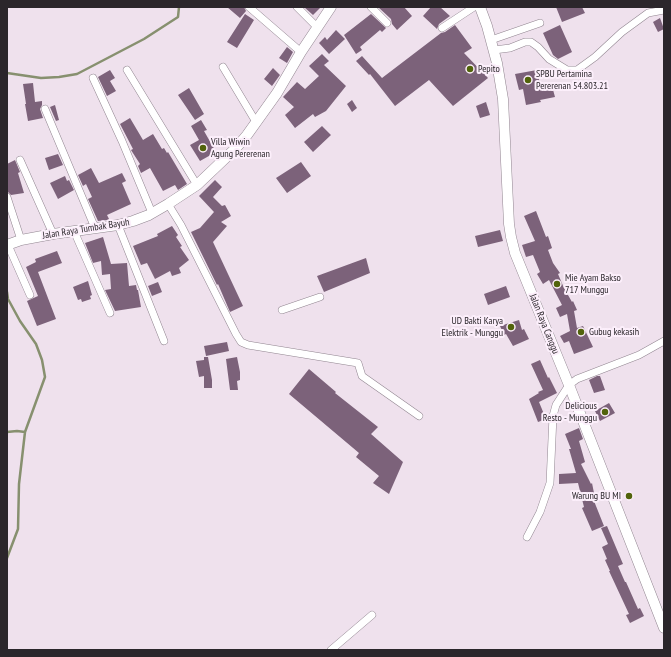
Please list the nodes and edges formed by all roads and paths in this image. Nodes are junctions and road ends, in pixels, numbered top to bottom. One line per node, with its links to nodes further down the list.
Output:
1 (249, 7): 13 (street)
2 (297, 7): 10 (street)
3 (331, 7): 10 (main road, Jalan Raya Tumbak Bayuh)
4 (371, 7): 8 (street)
5 (474, 7): 11 (street)
6 (480, 7): 12 (main road, Jalan Raya Canggu)
7 (664, 10): 12 (street)
8 (387, 23)
9 (540, 23): 12 (street)
10 (317, 27): 13 (main road, Jalan Raya Tumbak Bayuh)
11 (442, 28)
12 (492, 45): 36 (main road, Jalan Raya Canggu)
13 (302, 52): 18 (main road, Jalan Raya Tumbak Bayuh)
14 (223, 67): 18 (street)
15 (127, 70): 20 (street)
16 (93, 78): 23 (street)
17 (45, 109): 25 (street)
18 (256, 122): 20 (main road, Jalan Raya Tumbak Bayuh)
19 (20, 160): 27 (street)
20 (196, 185): 22 (main road, Jalan Raya Tumbak Bayuh)
21 (7, 197): 28 (street)
22 (168, 204): 23 (main road, Jalan Raya Tumbak Bayuh); 37 (street)
23 (152, 213): 24 (main road, Jalan Raya Tumbak Bayuh)
24 (118, 225): 25 (main road, Jalan Raya Tumbak Bayuh); 34 (street)
25 (95, 228): 26 (main road, Jalan Raya Tumbak Bayuh)
26 (74, 231): 27 (main road, Jalan Raya Tumbak Bayuh); 33 (street)
27 (53, 234): 28 (main road, Jalan Raya Tumbak Bayuh)
28 (22, 240): 29 (main road, Jalan Raya Tumbak Bayuh)
29 (7, 245): 30 (street)
30 (30, 295)
31 (320, 297): 32 (street)
32 (282, 310)
33 (110, 313)
34 (164, 341)
35 (664, 341): 36 (street)
36 (569, 385): 38 (street); 40 (main road, Jalan Raya Canggu)
37 (419, 416)
38 (527, 537)
39 (372, 615): 41 (street)
40 (664, 628)
41 (332, 650)

